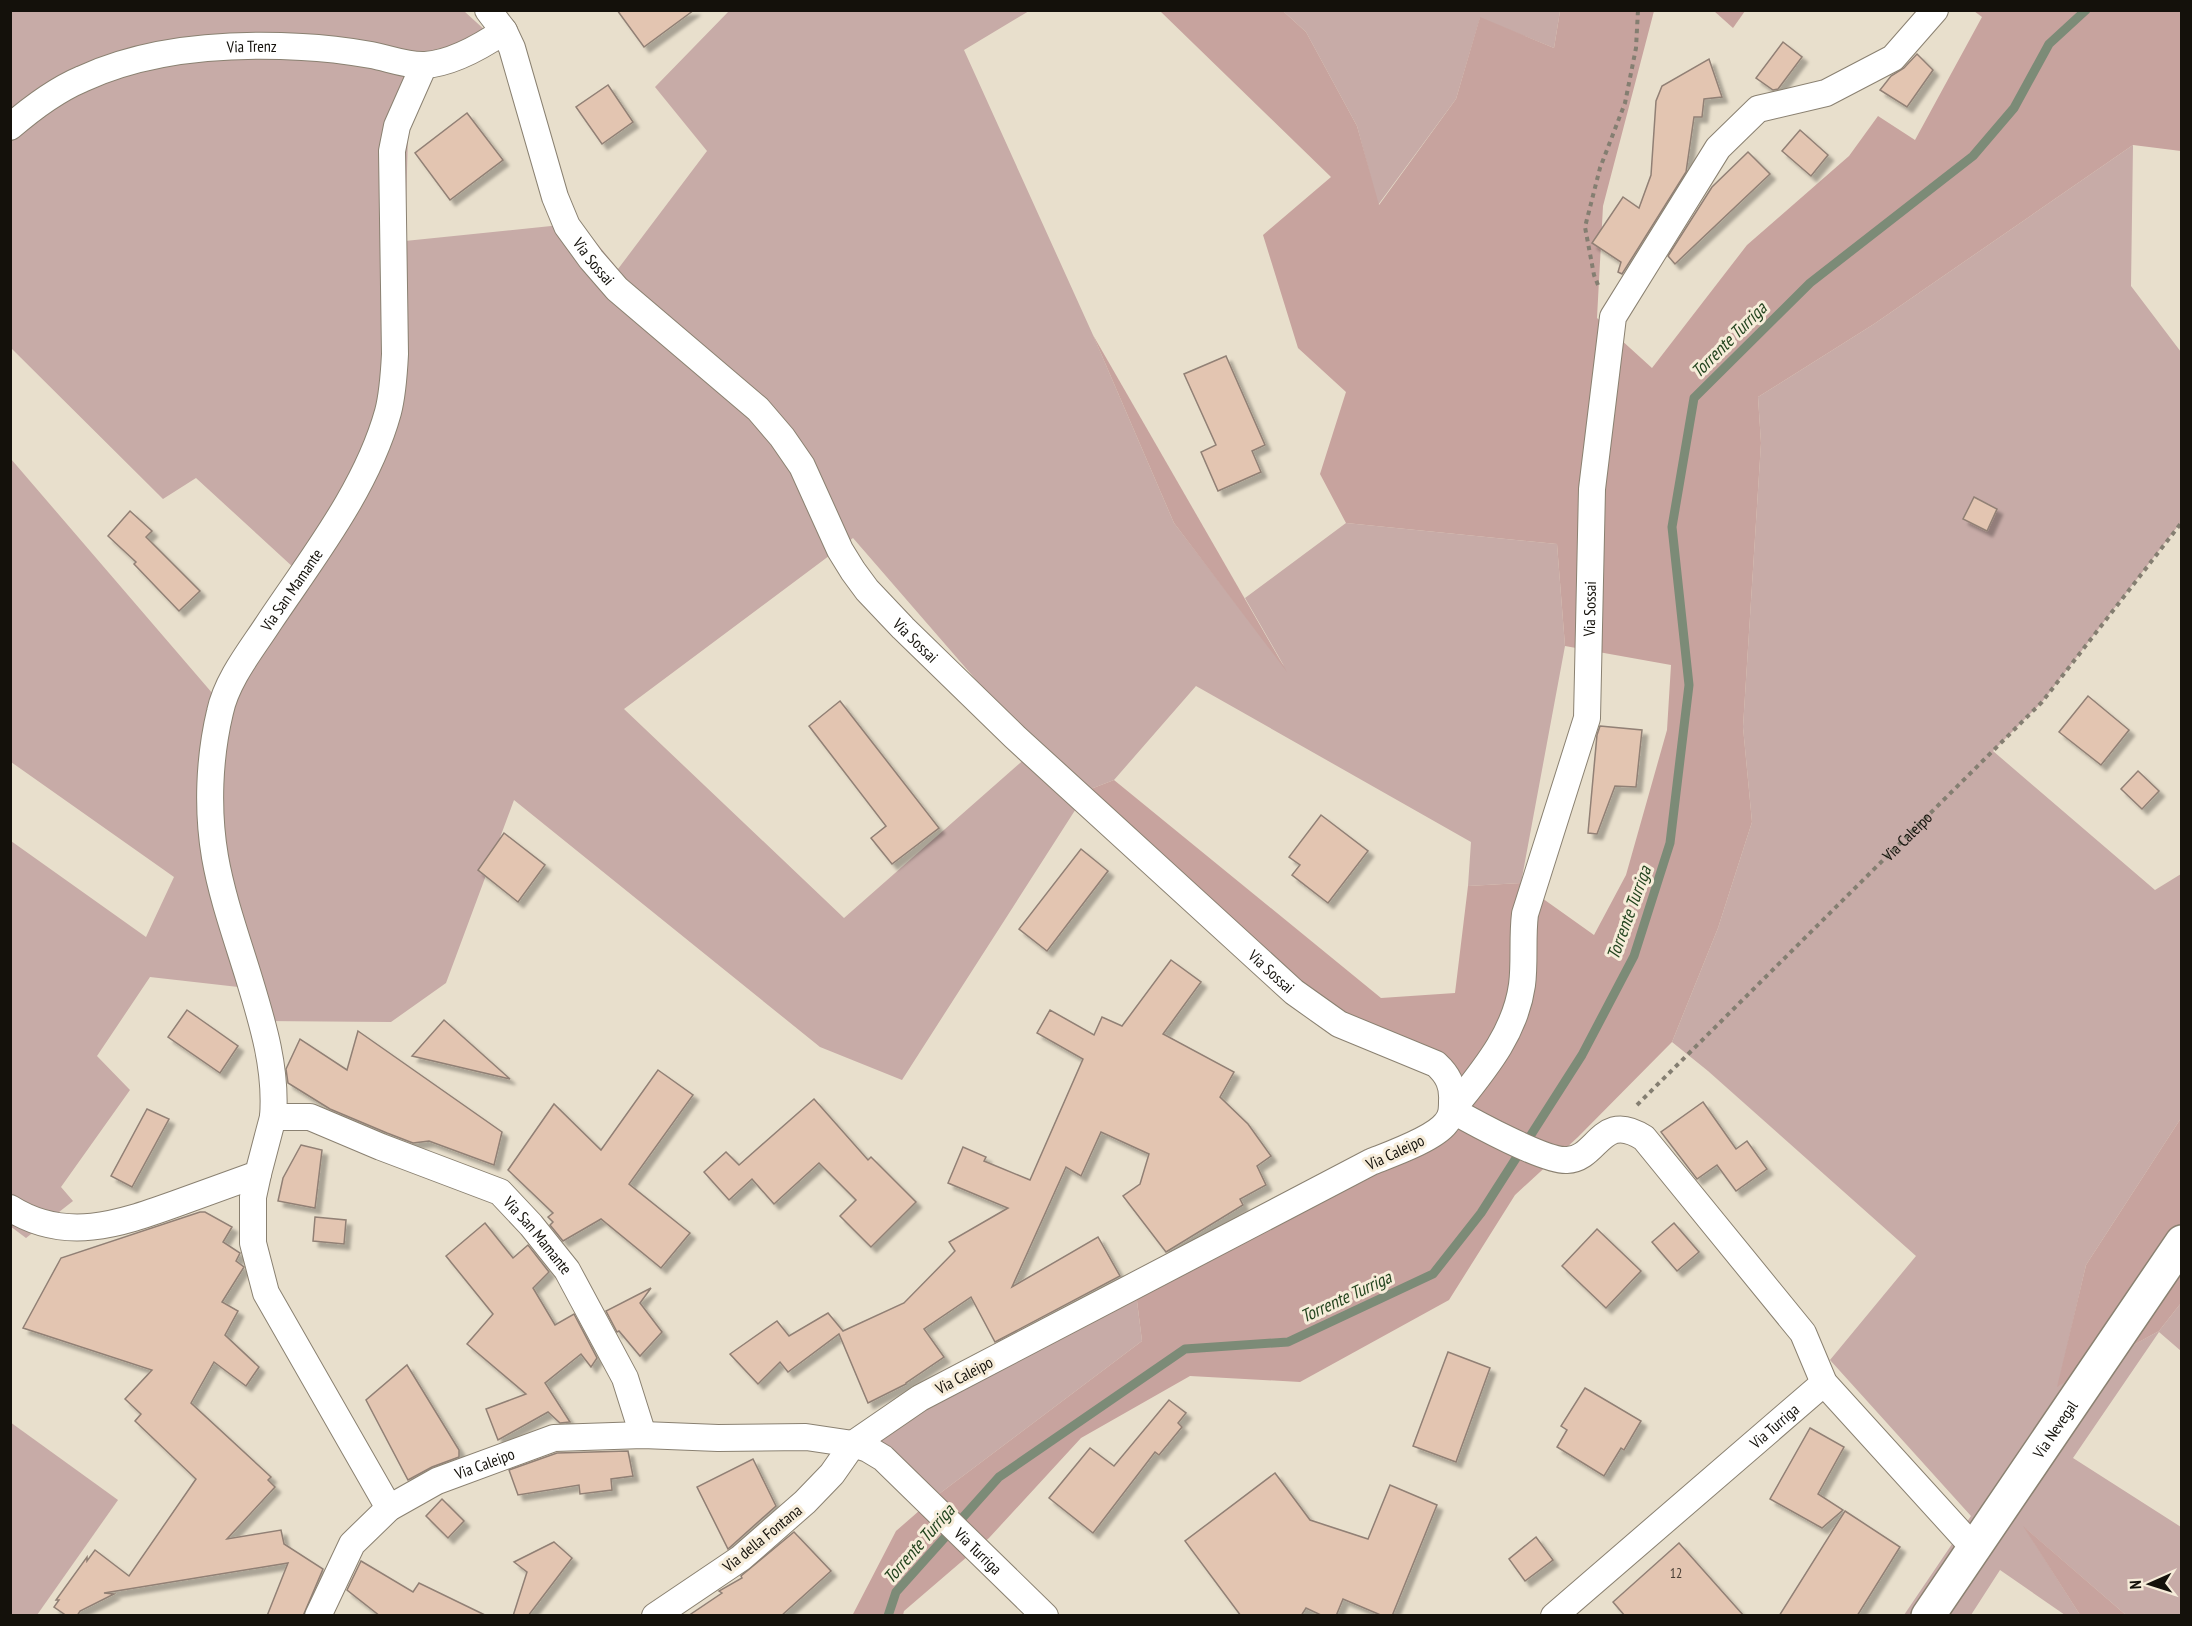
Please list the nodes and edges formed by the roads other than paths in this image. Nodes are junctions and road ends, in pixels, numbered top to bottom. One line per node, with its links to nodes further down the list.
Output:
1 (488, 10): 3 (street, Via Sossai)
2 (1935, 10): 6 (street, Via Sossai)
3 (504, 31): 4 (street, Via Trenz); 6 (street, Via Sossai)
4 (424, 65): 5 (street, Via Trenz); 7 (street, Via San Mamante)
5 (10, 127)
6 (1452, 1110): 11 (street); 13 (street, Via Caleipo)
7 (273, 1117): 8 (street, Via San Mamante); 12 (street, Via San Mamante)
8 (258, 1174): 9 (street); 14 (street, Via San Mamante)
9 (10, 1208)
10 (2181, 1242): 15 (main road, Via Nevegal)
11 (1824, 1383): 15 (street); 19 (street, Via Turriga)
12 (643, 1435): 13 (street, Via Caleipo); 14 (street, Via Caleipo)
13 (853, 1444): 17 (street, Via della Fontana); 18 (street, Via Turriga)
14 (388, 1508): 16 (street, Via Caleipo)
15 (1974, 1548): 20 (main road, Via Nevegal)
16 (320, 1615)
17 (655, 1616)
18 (1045, 1616)
19 (1554, 1616)
20 (1928, 1616)

